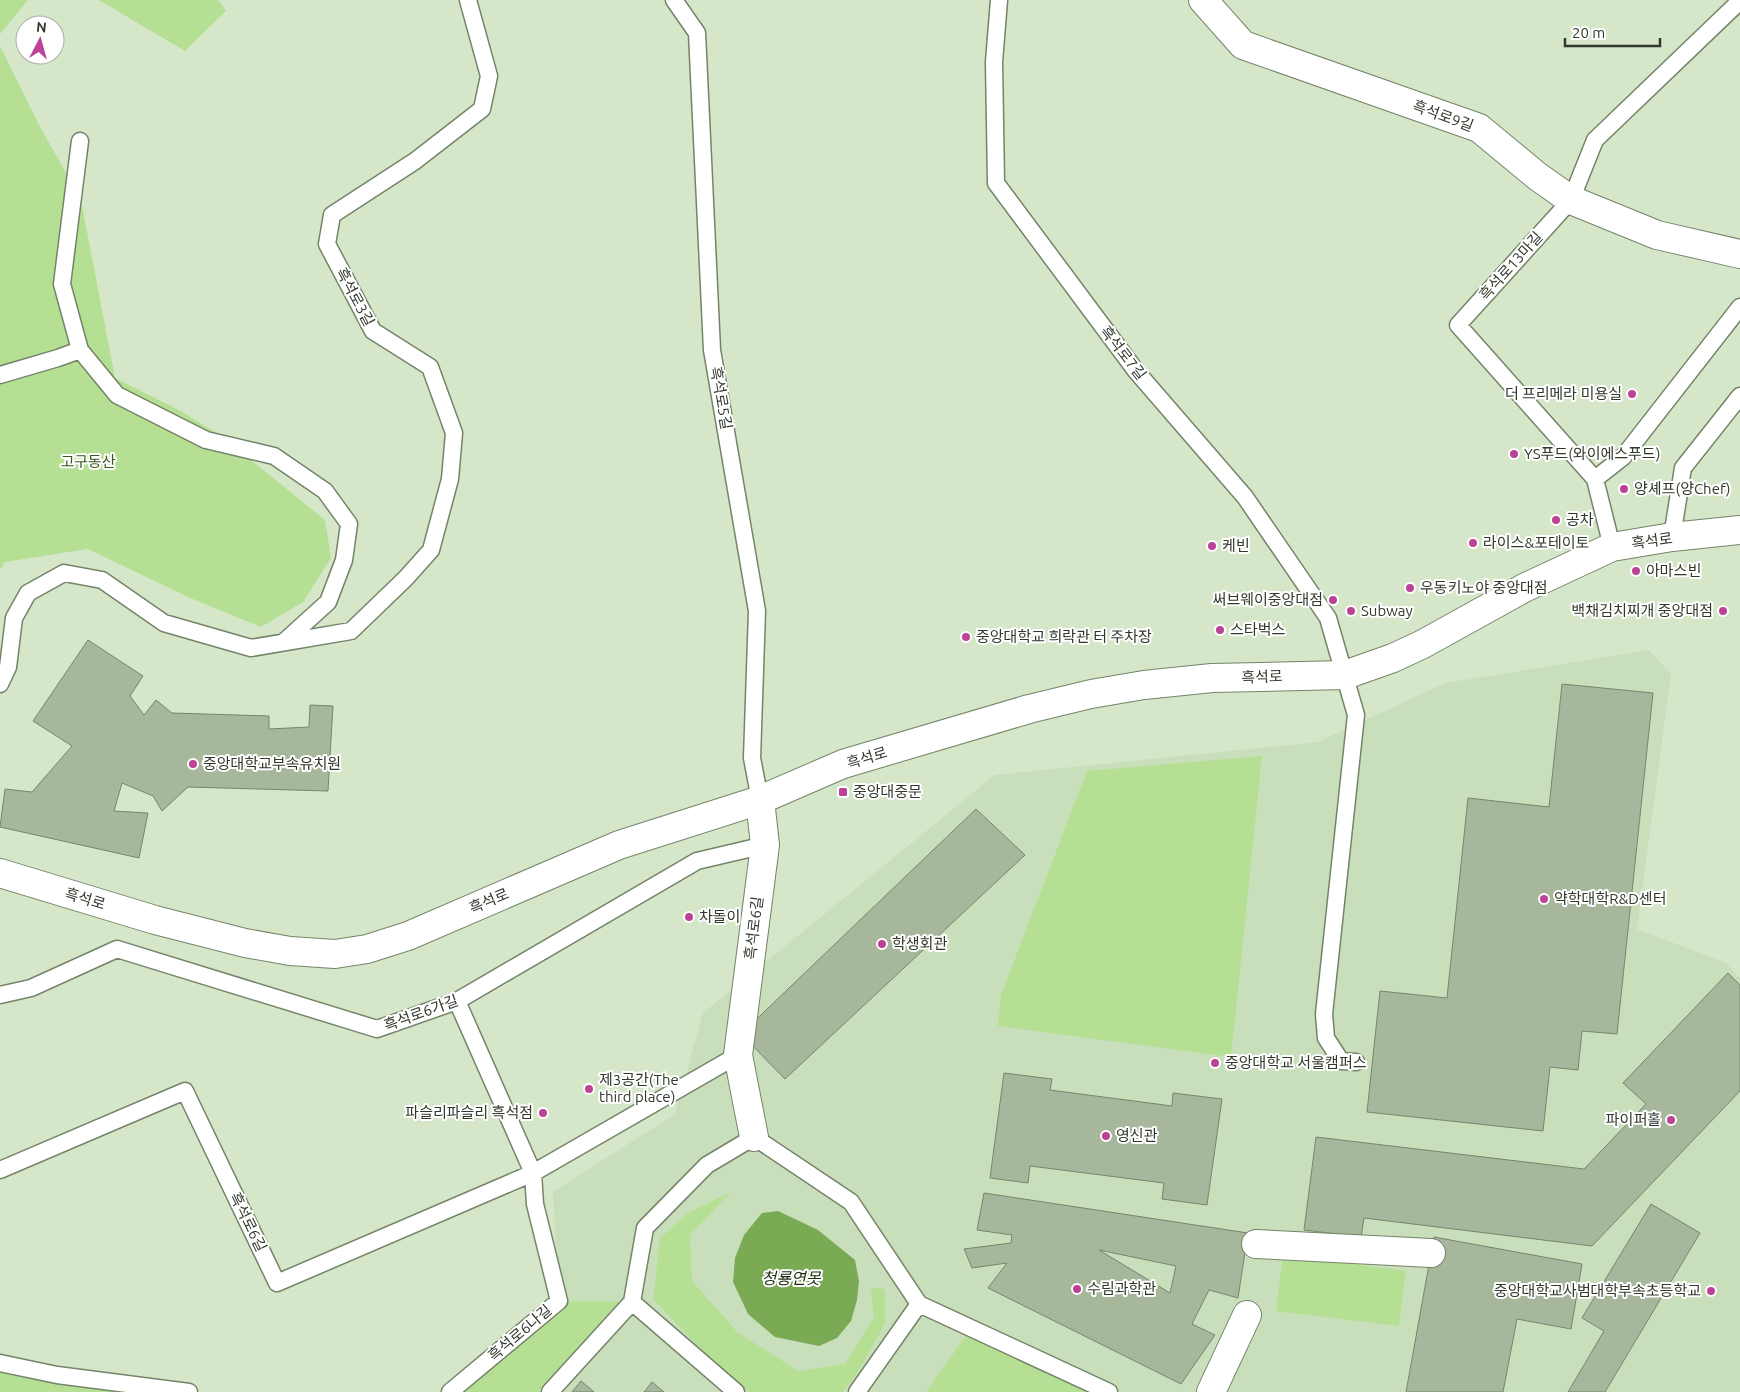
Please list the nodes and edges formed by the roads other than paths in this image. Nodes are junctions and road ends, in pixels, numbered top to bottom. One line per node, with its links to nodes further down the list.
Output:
1 (468, 0): 17 (lane, 흑석로3길)
2 (674, 0): 20 (lane, 흑석로5길)
3 (999, 0): 18 (lane, 흑석로7길)
4 (1203, 0): 7 (street, 흑석로9길)
5 (1740, 1): 7 (lane, 흑석로13마길)
6 (80, 141): 10 (lane)
7 (1571, 200): 8 (street, 흑석로9길); 13 (lane, 흑석로13마길)
8 (1740, 254)
9 (1740, 307): 13 (lane)
10 (80, 350): 11 (lane); 17 (lane)
11 (0, 375)
12 (1740, 396): 15 (lane)
13 (1595, 479): 16 (lane, 흑석로13마길)
14 (1740, 530): 15 (street, 흑석로)
15 (1672, 538): 16 (street, 흑석로)
16 (1612, 546): 18 (street, 흑석로)
17 (285, 642): 19 (lane, 흑석로3길)
18 (1345, 675): 20 (street, 흑석로); 26 (lane, 흑석로7길)
19 (0, 684)
20 (760, 800): 21 (street, 흑석로6길); 22 (street, 흑석로)
21 (765, 845): 24 (lane, 흑석로6가길); 25 (street, 흑석로6길)
22 (0, 873)
23 (0, 995): 24 (lane, 흑석로6가길)
24 (457, 1001): 29 (lane)
25 (738, 1055): 27 (street, 흑석로6길); 29 (lane, 흑석로6길)
26 (1356, 1062)
27 (754, 1136): 32 (lane); 33 (lane)
28 (0, 1170): 29 (lane, 흑석로6길)
29 (533, 1173): 37 (lane, 흑석로6나길)
30 (1256, 1244): 31 (street)
31 (1431, 1253)
32 (632, 1302): 38 (lane); 39 (lane)
33 (919, 1304): 40 (lane); 41 (lane)
34 (1247, 1315): 42 (street)
35 (0, 1363): 36 (lane)
36 (189, 1392)
37 (450, 1392)
38 (550, 1392)
39 (736, 1392)
40 (858, 1392)
41 (1110, 1392)
42 (1211, 1392)

